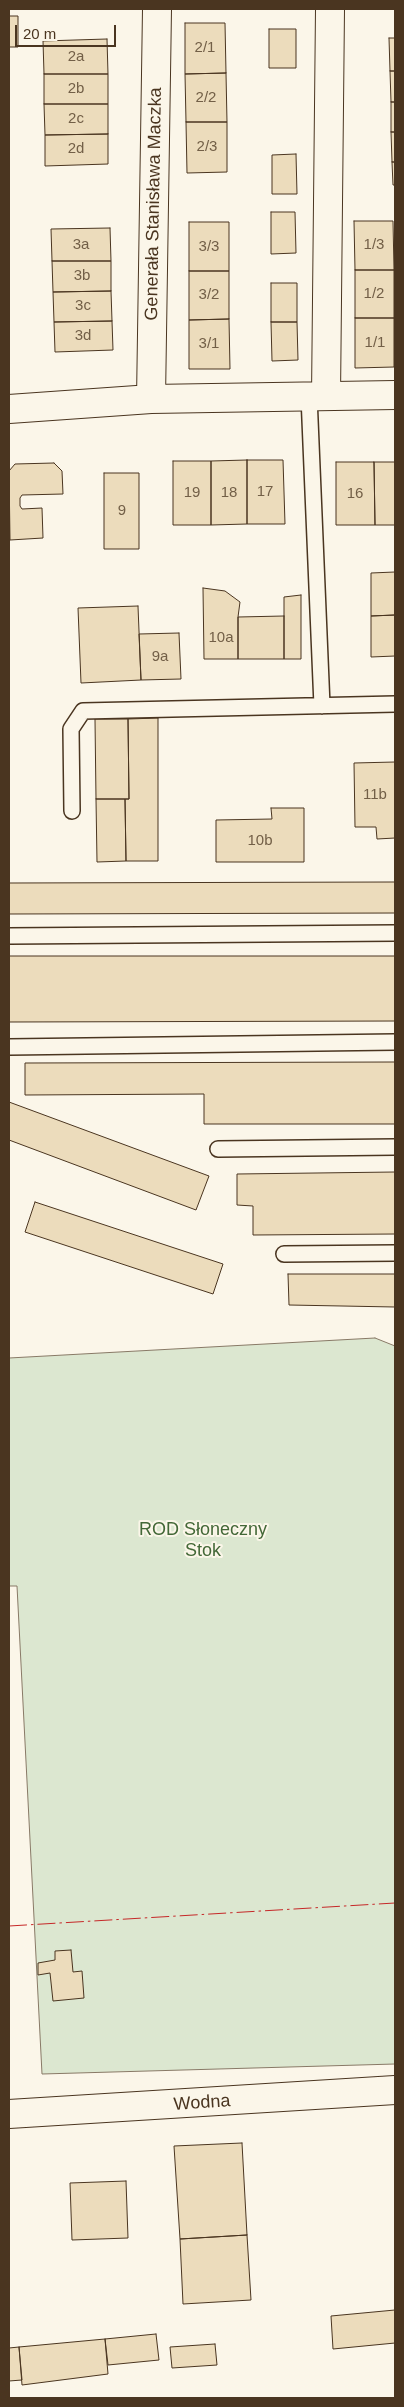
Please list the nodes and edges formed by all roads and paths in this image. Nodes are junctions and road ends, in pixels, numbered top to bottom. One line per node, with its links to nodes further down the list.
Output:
1 (157, 9): 5 (street, Generała Stanisława Maczka)
2 (330, 9): 4 (street)
3 (395, 395): 4 (street)
4 (318, 396): 5 (street); 8 (lane)
5 (152, 399): 6 (street)
6 (9, 410)
7 (395, 704): 8 (lane)
8 (322, 706): 9 (lane)
9 (72, 811)
10 (395, 933): 11 (lane)
11 (9, 936)
12 (395, 1042): 13 (lane)
13 (9, 1047)
14 (395, 1147): 15 (lane)
15 (218, 1148)
16 (395, 1253): 17 (lane)
17 (284, 1254)
18 (395, 2090): 19 (street, Wodna)
19 (9, 2114)

